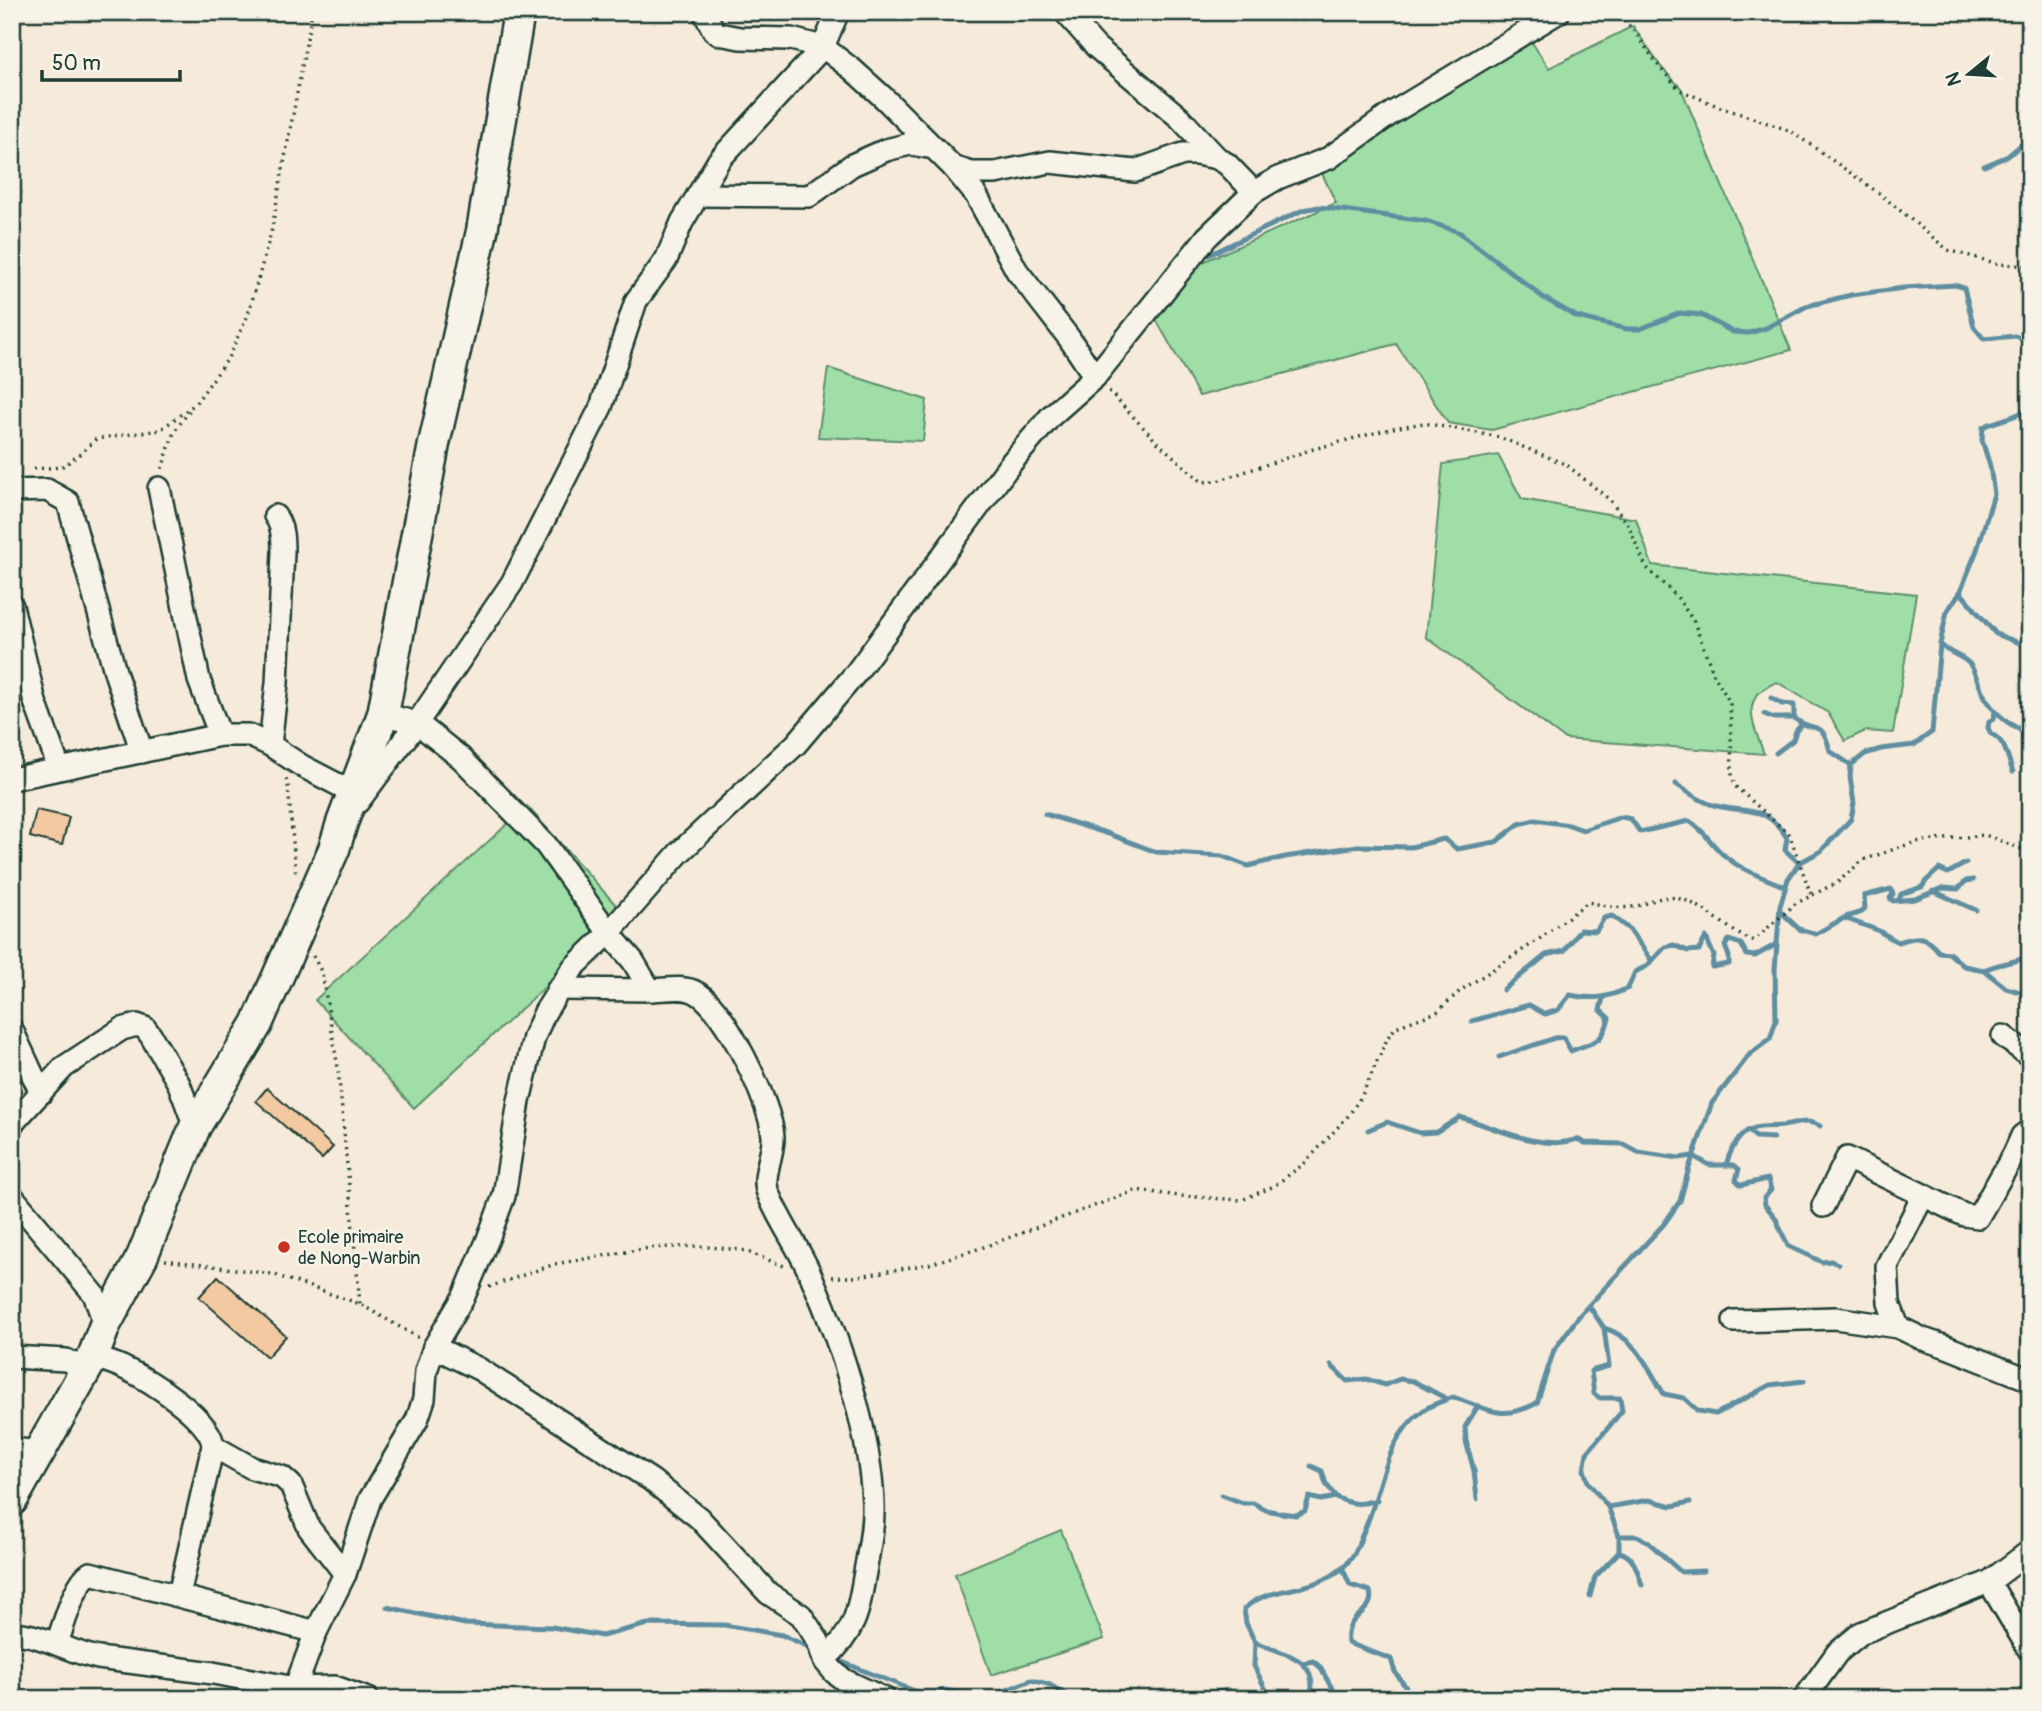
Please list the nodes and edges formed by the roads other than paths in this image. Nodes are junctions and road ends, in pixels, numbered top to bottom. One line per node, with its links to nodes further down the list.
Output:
1 (519, 12): 19 (street)
2 (704, 12): 8 (street)
3 (838, 12): 8 (street)
4 (1065, 12): 10 (street)
5 (1534, 12): 7 (street)
6 (1559, 12): 7 (street)
7 (1525, 34): 12 (street)
8 (823, 47): 9 (street); 13 (street)
9 (934, 148): 11 (street); 13 (street)
10 (1217, 158): 11 (street); 12 (street)
11 (953, 167): 14 (street)
12 (1254, 192): 14 (street)
13 (698, 195): 20 (street)
14 (1095, 377): 28 (street)
15 (19, 483): 23 (street)
16 (159, 488): 21 (street)
17 (275, 516): 22 (street)
18 (12, 606): 24 (street)
19 (383, 714): 20 (street); 26 (street)
20 (417, 723): 27 (street); 28 (street)
21 (220, 735): 22 (street); 23 (street)
22 (270, 745): 26 (street)
23 (142, 752): 24 (street)
24 (59, 768): 25 (street)
25 (12, 779)
26 (354, 793): 27 (street)
27 (342, 823): 36 (street)
28 (609, 933): 29 (street); 30 (street)
29 (558, 989): 30 (street); 44 (street)
30 (650, 990): 59 (street)
31 (12, 1030): 34 (street)
32 (2003, 1036): 33 (street)
33 (2027, 1048)
34 (41, 1093): 35 (street); 36 (street)
35 (12, 1124)
36 (195, 1127): 42 (street)
37 (2030, 1130): 39 (street)
38 (12, 1196): 42 (street)
39 (1923, 1196): 40 (street); 43 (street)
40 (1823, 1206)
41 (1734, 1321): 43 (street)
42 (105, 1325): 46 (street)
43 (1898, 1327): 47 (street)
44 (434, 1346): 52 (street); 59 (street)
45 (12, 1357): 46 (street)
46 (89, 1363): 48 (street); 49 (street)
47 (2030, 1380)
48 (214, 1446): 52 (street); 54 (street)
49 (26, 1451): 50 (street)
50 (12, 1500)
51 (2030, 1551): 53 (street)
52 (345, 1574): 55 (street)
53 (1989, 1582): 58 (street); 63 (street)
54 (179, 1595): 55 (street); 57 (street)
55 (316, 1632): 60 (street)
56 (12, 1633): 57 (street)
57 (57, 1643): 60 (street)
58 (2030, 1651)
59 (824, 1660): 62 (street)
60 (293, 1693): 61 (street)
61 (368, 1699)
62 (885, 1699)
63 (1804, 1699)

